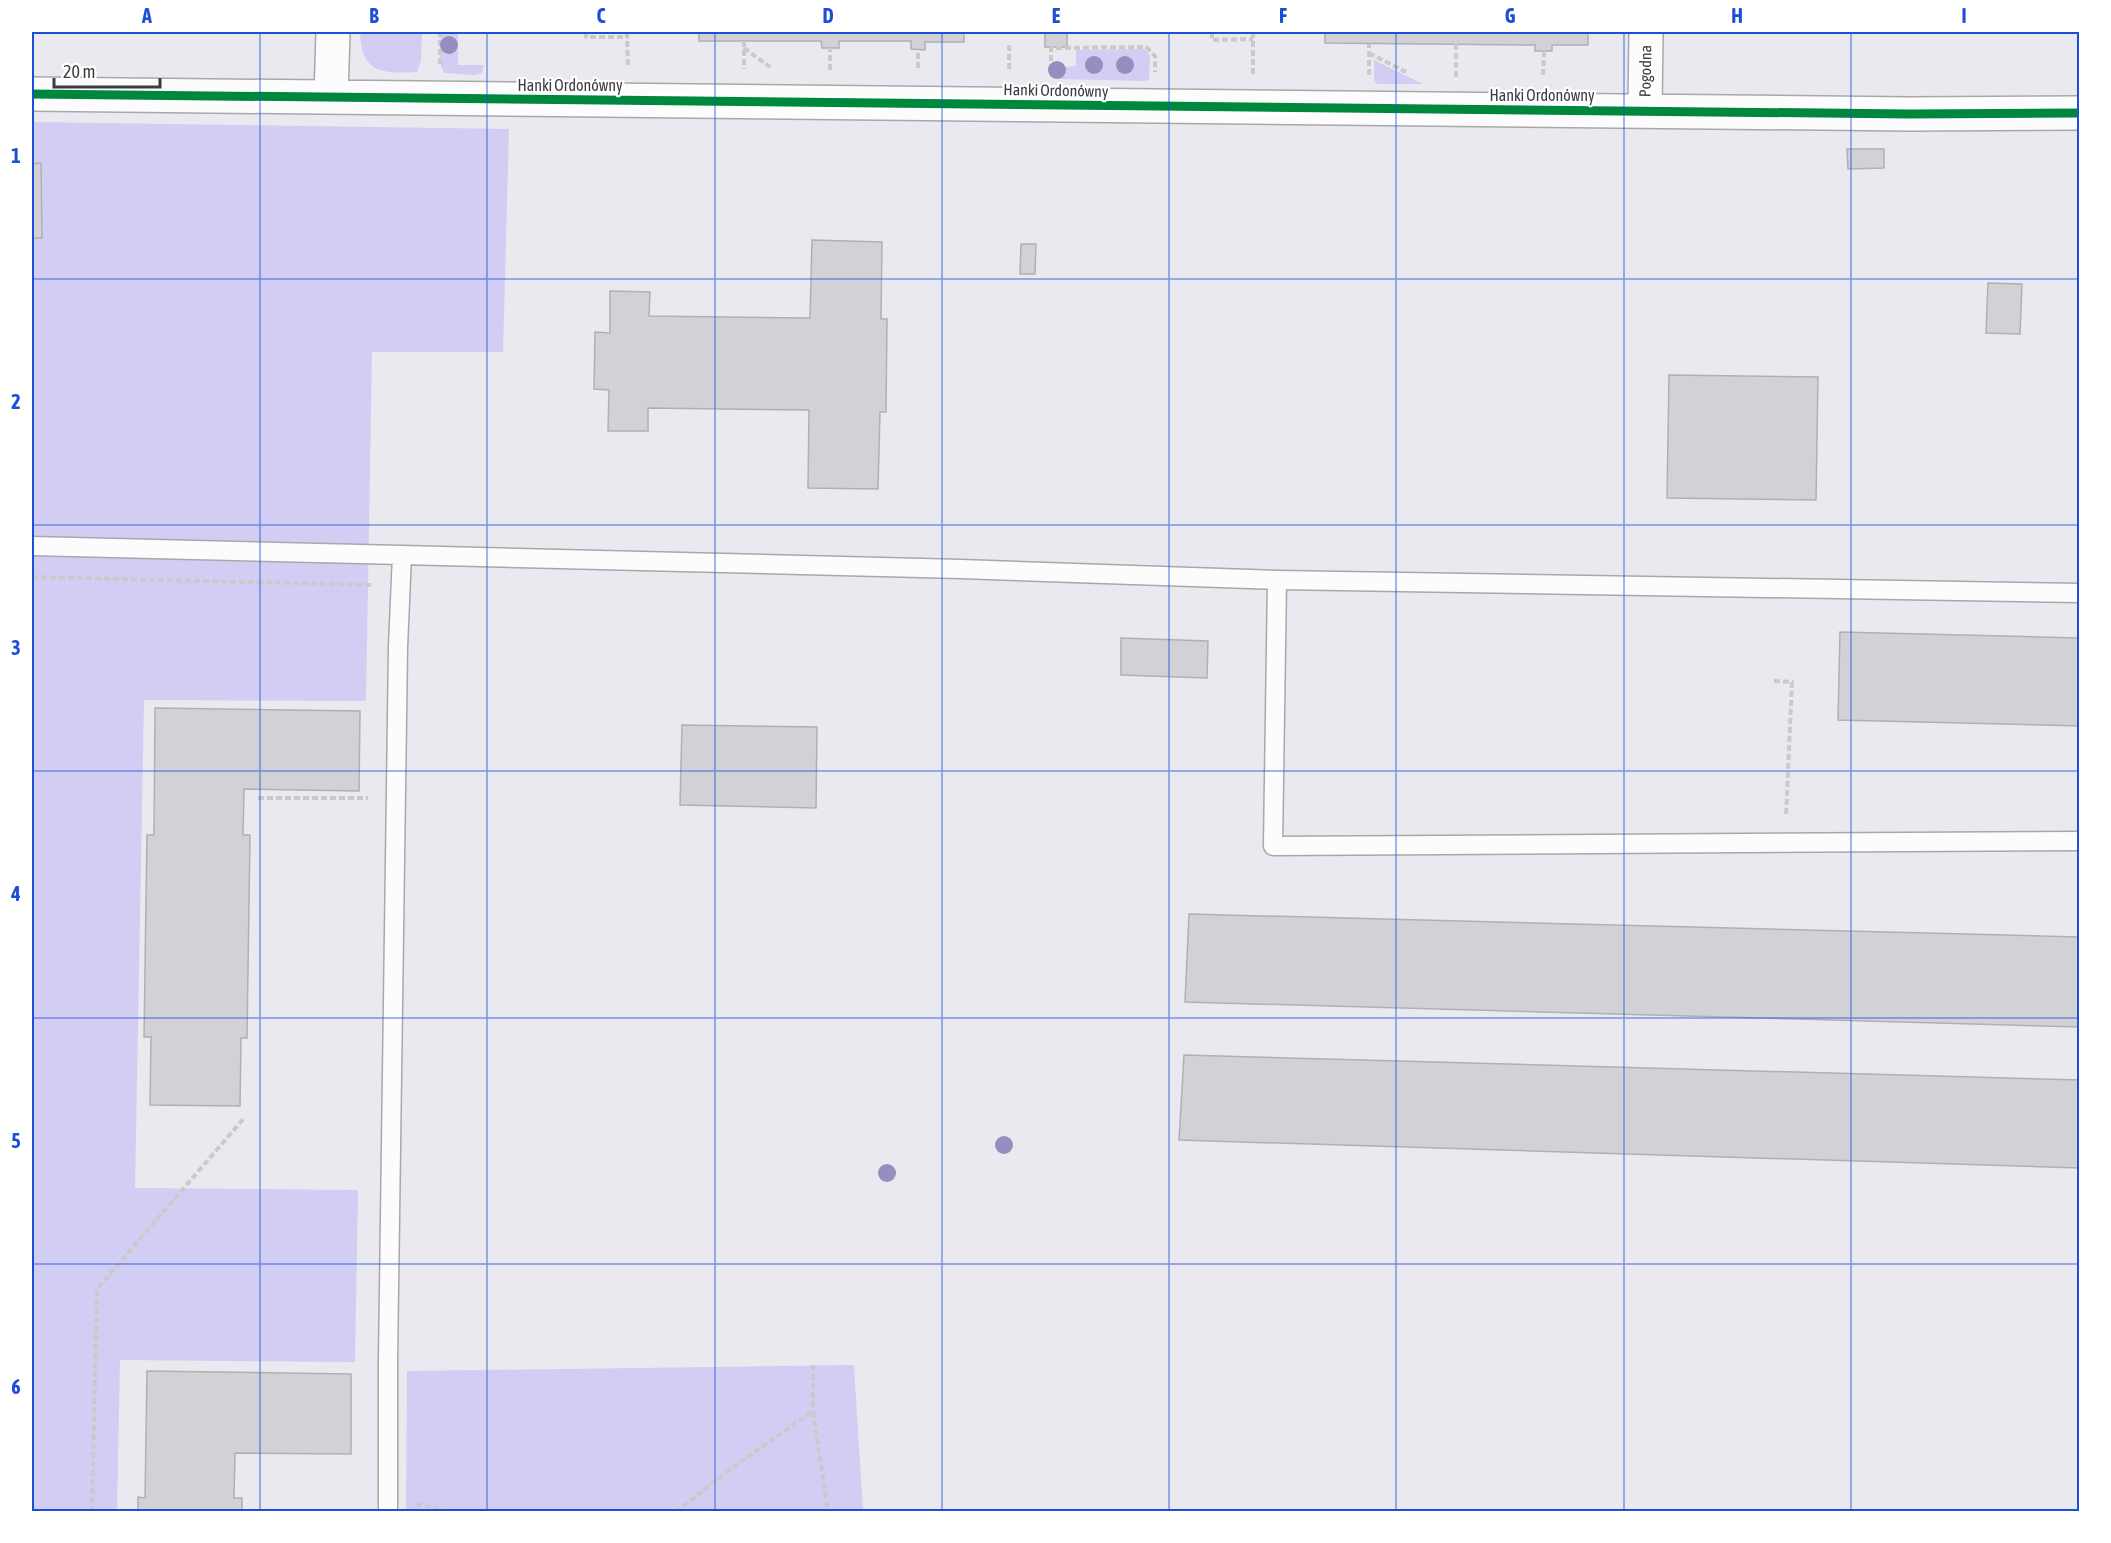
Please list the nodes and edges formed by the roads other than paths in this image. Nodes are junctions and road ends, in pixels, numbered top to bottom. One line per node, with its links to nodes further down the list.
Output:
1 (333, 32): 4 (street)
2 (1646, 32): 5 (street, Pogodna)
3 (32, 94): 4 (street, Hanki Ordonówny)
4 (331, 97): 5 (street, Hanki Ordonówny)
5 (1645, 111): 6 (street, Hanki Ordonówny)
6 (2079, 113)
7 (32, 546): 8 (lane)
8 (402, 555): 9 (lane); 12 (lane)
9 (1277, 580): 10 (lane); 11 (lane)
10 (2079, 593)
11 (2079, 841)
12 (388, 1507)

